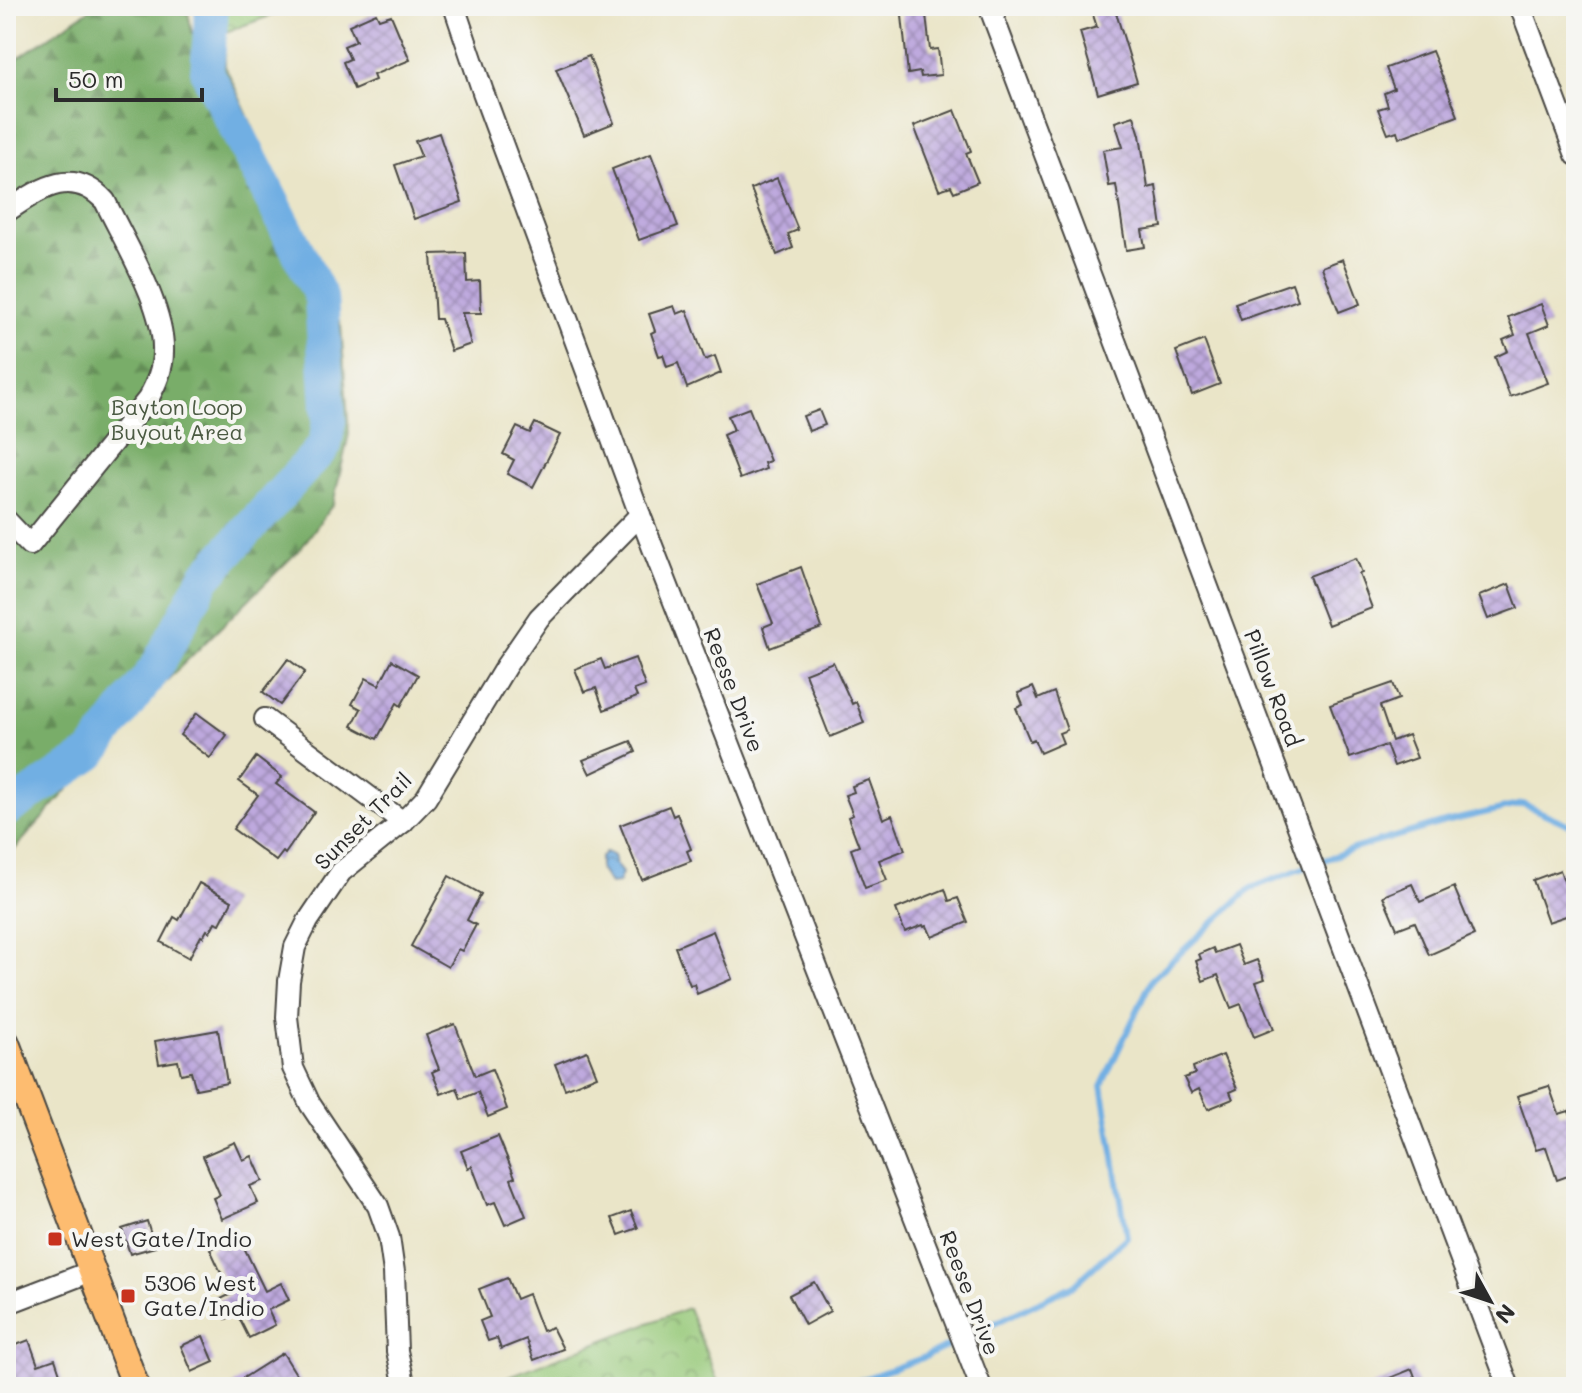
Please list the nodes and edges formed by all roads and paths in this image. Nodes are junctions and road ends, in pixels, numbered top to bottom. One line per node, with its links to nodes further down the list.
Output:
1 (454, 6): 6 (street, Reese Drive)
2 (989, 6): 16 (street, Pillow Road)
3 (1520, 6): 4 (street)
4 (1576, 155)
5 (6, 212): 7 (street)
6 (640, 515): 9 (street, Sunset Trail); 13 (street, Reese Drive)
7 (6, 520)
8 (265, 719): 9 (street)
9 (403, 822): 15 (street, Sunset Trail)
10 (6, 1043): 11 (main road)
11 (92, 1271): 12 (street); 14 (main road)
12 (6, 1304)
13 (978, 1379)
14 (136, 1387)
15 (405, 1387)
16 (1509, 1387)

